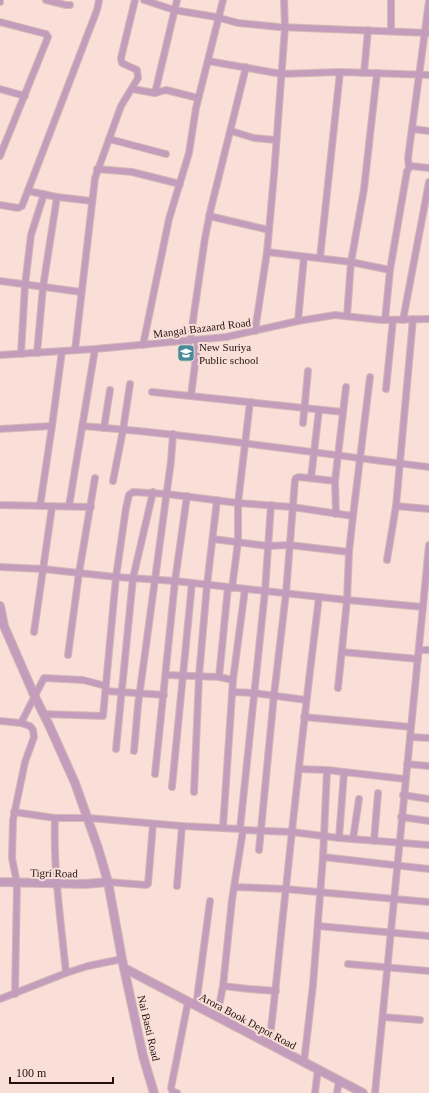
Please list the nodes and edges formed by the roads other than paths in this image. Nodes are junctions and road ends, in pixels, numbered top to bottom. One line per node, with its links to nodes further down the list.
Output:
1 (46, 0): 10 (street)
2 (99, 0): 43 (street)
3 (135, 0): 27 (street)
4 (144, 0): 11 (street)
5 (176, 0): 11 (street)
6 (223, 0): 12 (street)
7 (284, 0): 14 (street)
8 (392, 0): 16 (street)
9 (429, 1): 17 (street)
10 (70, 4)
11 (174, 10): 12 (street); 28 (street)
12 (218, 18): 14 (street); 18 (street)
13 (0, 22): 29 (street)
14 (285, 27): 15 (street); 23 (street)
15 (368, 30): 16 (street); 21 (street)
16 (391, 30): 17 (street)
17 (427, 33): 24 (street)
18 (208, 61): 19 (street); 30 (street)
19 (246, 67): 23 (street); 32 (street)
20 (340, 72): 21 (street); 23 (street); 52 (street)
21 (364, 73): 22 (street)
22 (377, 73): 24 (street); 53 (street)
23 (282, 74): 35 (street)
24 (419, 75): 25 (street); 31 (street)
25 (429, 75)
26 (0, 89): 29 (street)
27 (132, 89): 28 (street); 34 (street)
28 (155, 93): 30 (street)
29 (25, 96): 37 (street)
30 (198, 98): 42 (street)
31 (412, 129): 33 (street); 38 (street)
32 (231, 131): 35 (street); 48 (street)
33 (429, 131)
34 (109, 139): 36 (street); 40 (street)
35 (276, 140): 49 (street)
36 (166, 154)
37 (0, 156)
38 (409, 167): 39 (street); 54 (street)
39 (429, 168)
40 (97, 169): 42 (street); 46 (street)
41 (429, 182): 64 (street)
42 (180, 184): 69 (street)
43 (28, 191): 44 (street); 47 (street)
44 (44, 194): 45 (street); 56 (street)
45 (57, 197): 46 (street); 57 (street)
46 (92, 201): 58 (street)
47 (0, 205)
48 (209, 216): 49 (street); 68 (street)
49 (269, 230): 50 (street)
50 (267, 252): 51 (street); 66 (street)
51 (304, 257): 52 (street); 65 (street)
52 (320, 258): 53 (street)
53 (350, 262): 54 (street); 59 (street)
54 (390, 270): 62 (street)
55 (0, 281): 56 (street)
56 (25, 285): 57 (street); 74 (street)
57 (43, 287): 58 (street); 73 (street)
58 (81, 292): 71 (street)
59 (347, 316): 62 (street, Mangal Bazaard Road); 65 (street, Mangal Bazaard Road)
60 (413, 319): 61 (street, Mangal Bazaard Road); 64 (street, Mangal Bazaard Road); 99 (street)
61 (429, 319)
62 (386, 320): 63 (street, Mangal Bazaard Road)
63 (394, 320): 64 (street, Mangal Bazaard Road); 80 (street)
64 (404, 320)
65 (298, 321): 66 (street, Mangal Bazaard Road)
66 (255, 331): 67 (street, Mangal Bazaard Road)
67 (198, 340): 68 (street, Mangal Bazaard Road); 83 (street)
68 (190, 341): 69 (street, Mangal Bazaard Road)
69 (143, 345): 70 (street, Mangal Bazaard Road)
70 (95, 349): 71 (street, Mangal Bazaard Road); 90 (street)
71 (75, 350): 72 (street, Mangal Bazaard Road)
72 (62, 351): 73 (street, Mangal Bazaard Road); 89 (street)
73 (38, 353): 74 (street, Mangal Bazaard Road)
74 (20, 354): 75 (street, Mangal Bazaard Road)
75 (0, 355)
76 (308, 371): 85 (street)
77 (370, 377): 98 (street)
78 (130, 384): 93 (street)
79 (346, 387): 87 (street)
80 (386, 389)
81 (110, 390): 91 (street)
82 (152, 392): 83 (street)
83 (191, 396): 84 (street)
84 (250, 402): 85 (street); 95 (street)
85 (305, 408): 86 (street); 88 (street)
86 (320, 410): 87 (street); 96 (street)
87 (343, 412): 97 (street)
88 (303, 423)
89 (52, 426): 92 (street); 112 (street)
90 (82, 426): 91 (street); 113 (street)
91 (104, 428): 93 (street)
92 (0, 429)
93 (123, 430): 94 (street); 103 (street)
94 (173, 434): 95 (street); 106 (street)
95 (245, 444): 96 (street); 109 (street)
96 (314, 452): 97 (street); 102 (street)
97 (338, 456): 98 (street); 104 (street)
98 (361, 459): 99 (street); 120 (street)
99 (400, 463): 100 (street); 114 (street)
100 (429, 467)
101 (95, 478): 116 (street)
102 (312, 478): 104 (street); 117 (street)
103 (113, 481)
104 (335, 481): 119 (street)
105 (152, 492): 106 (street); 131 (street); 132 (street)
106 (167, 494): 107 (street); 133 (street)
107 (187, 496): 108 (street); 134 (street)
108 (217, 500): 109 (street); 121 (street)
109 (238, 503): 111 (street); 122 (street)
110 (0, 505): 112 (street)
111 (271, 505): 117 (street); 124 (street)
112 (40, 506): 115 (street)
113 (68, 506): 115 (street); 116 (street)
114 (396, 506): 118 (street); 127 (street)
115 (52, 507): 129 (street)
116 (90, 507): 130 (street)
117 (292, 507): 119 (street); 125 (street)
118 (429, 510)
119 (336, 514): 120 (street)
120 (353, 516): 126 (street)
121 (213, 539): 122 (street); 136 (street)
122 (238, 542): 124 (street); 137 (street)
123 (429, 545): 139 (street)
124 (268, 546): 125 (street); 140 (street)
125 (289, 546): 126 (street); 141 (street)
126 (349, 552): 143 (street)
127 (388, 560)
128 (0, 566): 129 (street)
129 (43, 569): 130 (street); 149 (street)
130 (79, 573): 131 (street); 153 (street)
131 (116, 577): 132 (street); 160 (street)
132 (133, 578): 133 (street); 162 (street)
133 (155, 580): 134 (street); 164 (street)
134 (175, 581): 135 (street); 155 (street)
135 (192, 583): 136 (street); 156 (street)
136 (207, 585): 137 (street); 157 (street)
137 (230, 587): 138 (street); 158 (street)
138 (245, 589): 140 (street); 159 (street)
139 (427, 590): 145 (street)
140 (265, 591): 141 (street); 165 (street)
141 (286, 593): 142 (street); 167 (street)
142 (319, 597): 143 (street); 169 (street)
143 (347, 600): 145 (street); 152 (street)
144 (0, 606): 148 (street, Nai Basti Road)
145 (423, 607): 146 (street)
146 (421, 624): 147 (street); 150 (street)
147 (429, 625)
148 (2, 626): 168 (street, Nai Basti Road)
149 (34, 632)
150 (420, 650): 151 (street); 154 (street)
151 (429, 650)
152 (342, 652): 154 (street); 161 (street)
153 (68, 655)
154 (418, 659): 174 (street)
155 (166, 675): 156 (street); 166 (street)
156 (183, 675): 157 (street); 186 (street)
157 (199, 676): 158 (street); 187 (street)
158 (219, 677): 159 (street)
159 (233, 680): 163 (street)
160 (106, 688): 162 (street); 168 (street); 170 (street)
161 (338, 688)
162 (122, 692): 164 (street); 177 (street)
163 (232, 692): 165 (street); 199 (street)
164 (140, 693): 166 (street); 178 (street)
165 (254, 693): 167 (street); 200 (street)
166 (164, 695): 184 (street)
167 (274, 696): 169 (street); 201 (street)
168 (35, 697): 170 (street, Nai Basti Road); 173 (street)
169 (306, 700): 171 (street)
170 (43, 714): 195 (street, Nai Basti Road)
171 (304, 717): 174 (street); 181 (street)
172 (0, 721): 173 (street)
173 (21, 723): 192 (street)
174 (411, 726): 175 (street)
175 (410, 736): 176 (street); 179 (street)
176 (429, 738)
177 (116, 749)
178 (134, 751)
179 (407, 764): 180 (street); 185 (street)
180 (429, 766)
181 (298, 769): 182 (street); 202 (street)
182 (327, 770): 183 (street); 203 (street)
183 (344, 773): 185 (street); 204 (street)
184 (154, 774)
185 (405, 779): 189 (street)
186 (172, 788)
187 (194, 792)
188 (378, 793): 206 (street)
189 (404, 795): 191 (street); 193 (street)
190 (359, 799): 205 (street)
191 (429, 799)
192 (14, 812): 194 (street); 215 (street)
193 (402, 817): 196 (street); 207 (street)
194 (55, 818): 195 (street); 216 (street)
195 (88, 818): 197 (street); 214 (street, Nai Basti Road)
196 (429, 821)
197 (153, 824): 198 (street); 214 (street)
198 (182, 826): 199 (street); 217 (street)
199 (223, 827): 200 (street)
200 (242, 829): 201 (street); 218 (street)
201 (261, 831): 202 (street); 209 (street)
202 (292, 832): 203 (street); 219 (street)
203 (324, 837): 204 (street); 210 (street)
204 (339, 838): 205 (street)
205 (353, 839): 206 (street)
206 (374, 841): 207 (street)
207 (399, 843): 208 (street); 211 (street)
208 (429, 845)
209 (259, 850)
210 (323, 857): 211 (street); 220 (street)
211 (397, 866): 212 (street); 221 (street)
212 (429, 868)
213 (0, 882): 215 (street, Tigri Road)
214 (108, 882): 216 (street, Tigri Road); 227 (street, Nai Basti Road)
215 (17, 883): 216 (street, Tigri Road); 235 (street)
216 (57, 884): 232 (street)
217 (177, 886)
218 (234, 887): 219 (street); 233 (street)
219 (285, 889): 220 (street); 234 (street)
220 (321, 892): 221 (street); 224 (street)
221 (394, 898): 223 (street); 225 (street)
222 (210, 901): 238 (street)
223 (429, 902)
224 (318, 926): 225 (street); 243 (street)
225 (391, 932): 226 (street); 230 (street)
226 (429, 936)
227 (122, 959): 229 (street, Nai Basti Road); 232 (street)
228 (348, 964): 230 (street)
229 (124, 968): 237 (street, Arora Book Depot Road); 248 (street, Nai Basti Road)
230 (388, 968): 231 (street); 240 (street)
231 (429, 971)
232 (66, 973): 235 (street)
233 (223, 986): 234 (street); 239 (street)
234 (276, 991): 242 (street)
235 (14, 994): 236 (street)
236 (0, 999)
237 (188, 1002): 238 (street, Arora Book Depot Road); 249 (street)
238 (196, 1006): 239 (street, Arora Book Depot Road)
239 (218, 1017): 242 (street, Arora Book Depot Road)
240 (383, 1017): 241 (street); 251 (street)
241 (420, 1020)
242 (269, 1044): 243 (street, Arora Book Depot Road)
243 (304, 1062): 244 (street, Arora Book Depot Road)
244 (318, 1070): 245 (street, Arora Book Depot Road); 250 (street)
245 (339, 1081): 246 (street); 247 (street, Arora Book Depot Road)
246 (339, 1092)
247 (358, 1092)
248 (154, 1093)
249 (177, 1093)
250 (315, 1093)
251 (375, 1093)

